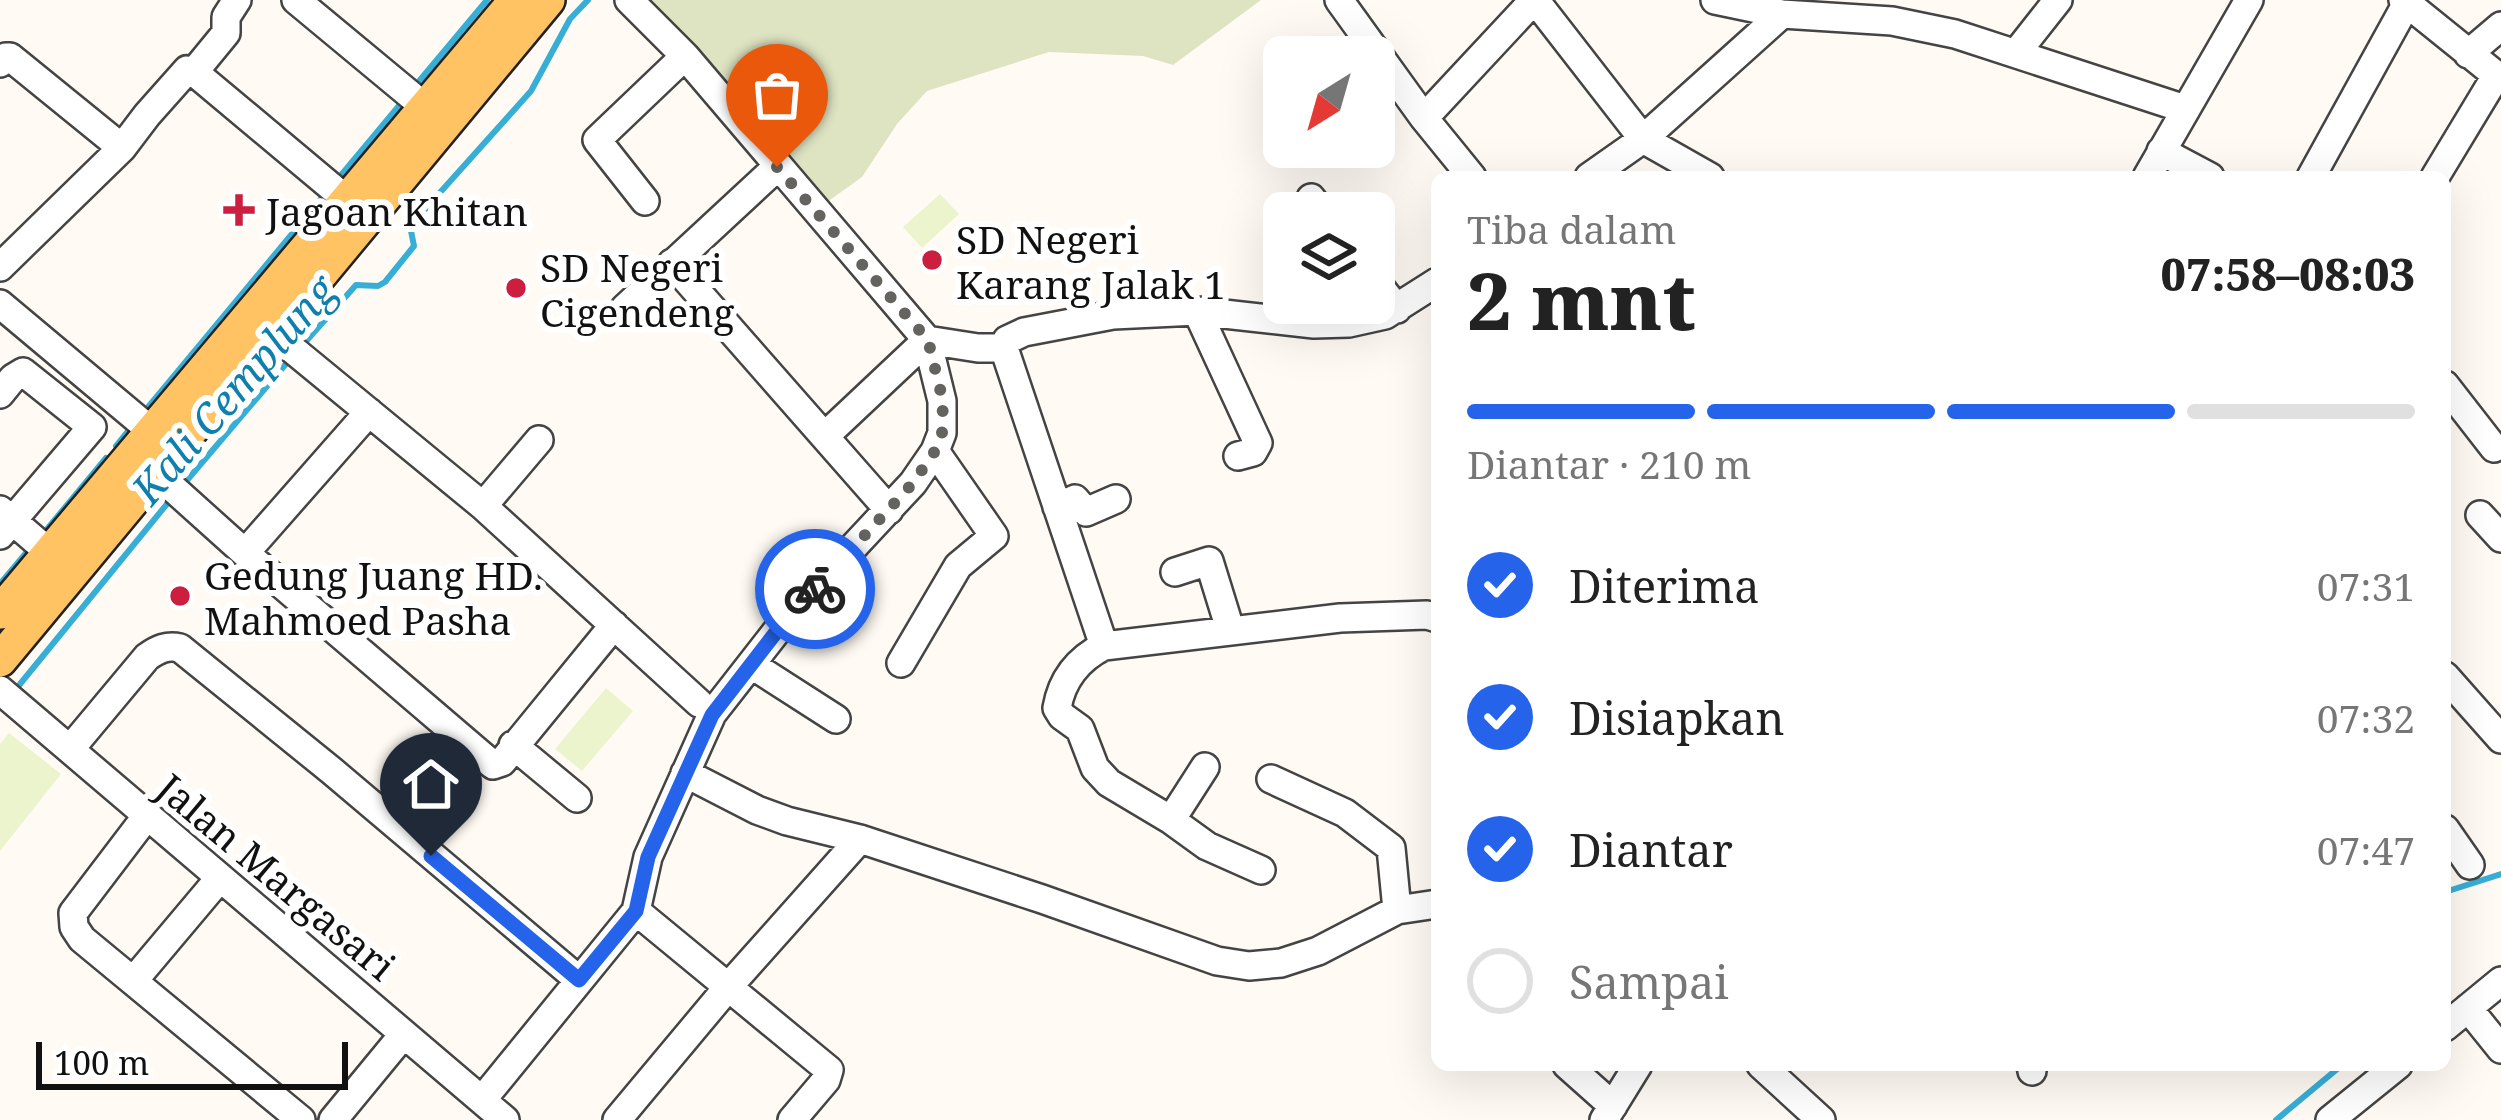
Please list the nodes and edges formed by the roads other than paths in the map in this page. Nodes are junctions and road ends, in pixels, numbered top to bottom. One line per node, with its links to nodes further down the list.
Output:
1 (237, 0): 19 (street)
2 (296, 0): 21 (street)
3 (516, 0): 21 (main road)
4 (548, 0): 45 (main road)
5 (629, 0): 17 (street)
6 (1339, 0): 23 (street)
7 (1715, 0): 12 (street)
8 (2059, 0): 15 (street)
9 (2249, 0): 22 (street)
10 (1529, 2): 23 (street); 24 (street)
11 (2405, 2): 16 (street); 33 (street)
12 (1753, 4): 13 (street)
13 (1782, 14): 15 (street); 24 (street)
14 (2501, 26): 16 (street)
15 (2018, 52): 22 (street)
16 (2468, 53): 20 (street)
17 (685, 56): 27 (street); 36 (street)
18 (0, 63): 25 (street)
19 (189, 73): 25 (street); 35 (street)
20 (2498, 78): 34 (street)
21 (425, 107): 35 (main road)
22 (2185, 109): 26 (street)
23 (1424, 118): 28 (street)
24 (1643, 139): 29 (street); 30 (street)
25 (122, 148): 38 (street)
26 (2162, 152): 31 (street); 32 (street)
27 (777, 167): 37 (street); 46 (street)
28 (1467, 171)
29 (1598, 171)
30 (1699, 171)
31 (2151, 171)
32 (2198, 171)
33 (2315, 171)
34 (2438, 171)
35 (347, 200): 45 (main road)
36 (645, 201)
37 (672, 263): 42 (street); 52 (street)
38 (0, 267)
39 (1431, 286): 43 (street)
40 (0, 304): 57 (street)
41 (1395, 306): 43 (street)
42 (625, 308)
43 (1397, 309): 44 (street)
44 (1197, 311): 47 (street); 56 (street)
45 (267, 328): 50 (street); 57 (main road)
46 (928, 340): 47 (street); 52 (street); 55 (street)
47 (1004, 348): 60 (street)
48 (2451, 393): 54 (street)
49 (0, 394): 51 (street)
50 (369, 412): 59 (street); 66 (street)
51 (92, 427): 57 (street); 63 (street)
52 (825, 436): 61 (street)
53 (539, 440): 59 (street)
54 (2494, 448)
55 (935, 451): 61 (street); 74 (street)
56 (1238, 456)
57 (161, 466): 65 (main road); 66 (street); 73 (main road)
58 (1116, 499): 60 (street)
59 (483, 506): 70 (street)
60 (1057, 507): 72 (street)
61 (889, 510): 75 (street)
62 (2480, 515): 64 (street)
63 (4, 522): 65 (street)
64 (2501, 538)
65 (50, 553): 68 (main road)
66 (244, 554): 81 (street)
67 (1175, 572): 71 (street)
68 (0, 612)
69 (1431, 616): 71 (street)
70 (614, 626): 78 (street); 81 (street)
71 (1230, 629): 72 (street)
72 (1104, 646): 88 (street)
73 (0, 660)
74 (901, 663)
75 (752, 665): 79 (street); 84 (street)
76 (2451, 683): 80 (street)
77 (7, 696): 82 (street, Jalan Margasari)
78 (699, 703)
79 (836, 719)
80 (2501, 738)
81 (513, 745): 86 (street)
82 (70, 748): 87 (street, Jalan Margasari); 98 (street)
83 (1205, 767): 88 (street)
84 (685, 773): 90 (street); 96 (street)
85 (1271, 779): 95 (street)
86 (578, 798)
87 (146, 817): 93 (street, Jalan Margasari); 97 (street)
88 (1171, 820): 92 (street)
89 (2451, 838): 91 (street)
90 (860, 839): 95 (street); 100 (street)
91 (2470, 865)
92 (1261, 871)
93 (219, 879): 97 (street); 103 (street, Jalan Margasari)
94 (1431, 905): 95 (street)
95 (1397, 910)
96 (636, 911): 98 (street); 100 (street)
97 (134, 980): 112 (street)
98 (579, 980): 109 (street)
99 (2501, 981): 101 (street)
100 (729, 986): 115 (street); 116 (street)
101 (2468, 1008): 102 (street); 104 (street)
102 (2451, 1022)
103 (403, 1035): 109 (street, Jalan Margasari); 113 (street)
104 (2501, 1049)
105 (1573, 1071): 110 (street)
106 (1634, 1071): 110 (street)
107 (1768, 1071): 117 (street)
108 (2392, 1071): 111 (street)
109 (482, 1100): 114 (street, Jalan Margasari)
110 (1608, 1113)
111 (2347, 1115)
112 (301, 1120)
113 (333, 1120)
114 (505, 1120)
115 (617, 1120)
116 (792, 1120)
117 (1821, 1120)

